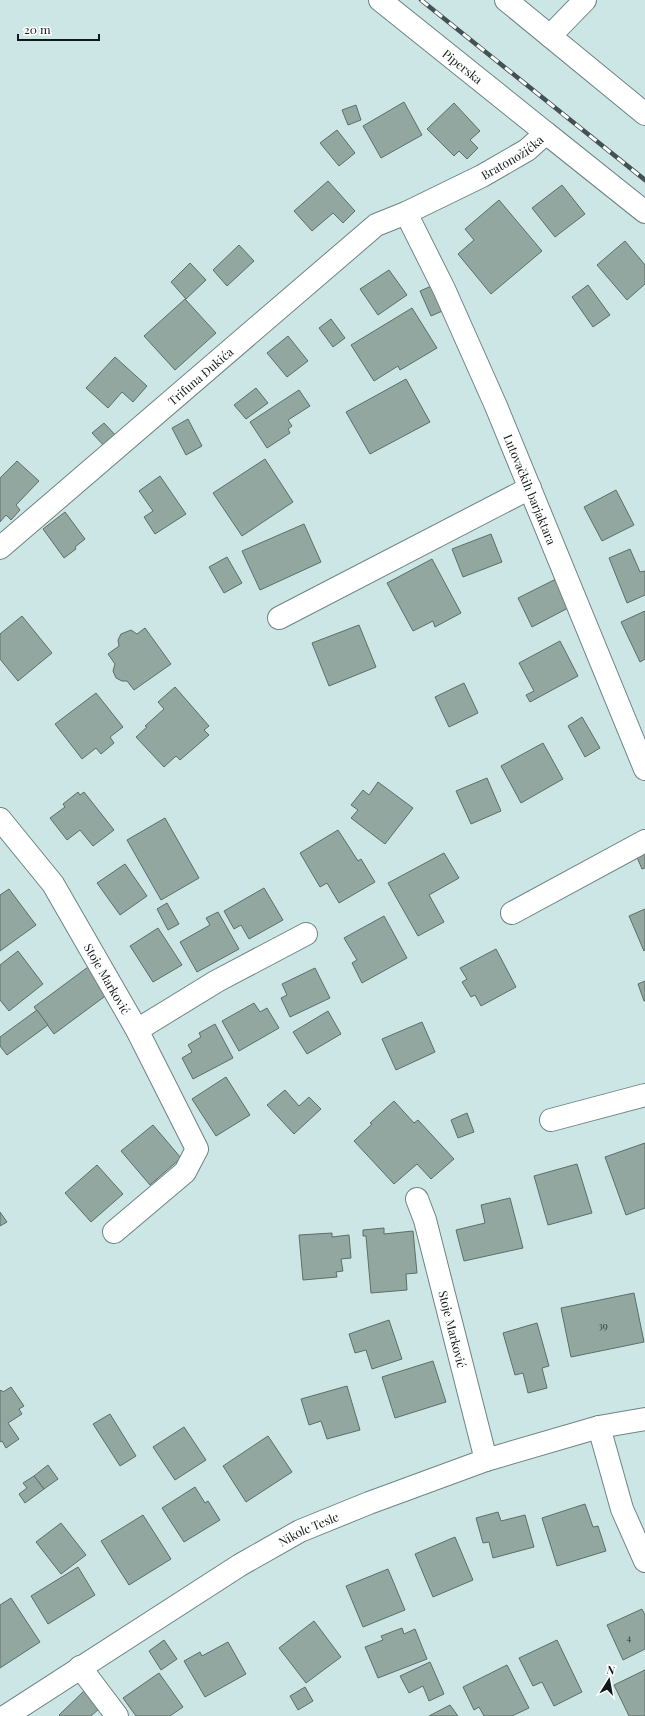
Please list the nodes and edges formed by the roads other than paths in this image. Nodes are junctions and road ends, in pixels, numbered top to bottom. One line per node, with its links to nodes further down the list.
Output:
1 (380, 0): 6 (street, Piperska)
2 (506, 0): 4 (street)
3 (585, 0): 4 (street)
4 (550, 36): 5 (street)
5 (645, 114)
6 (546, 133): 7 (street, Bratonožićka); 8 (street, Bratonožićka)
7 (645, 212)
8 (406, 213): 9 (street, Lutovačkih barjaktara); 10 (street, Trifuna Đukića)
9 (530, 488): 11 (street); 12 (street, Lutovačkih barjaktara)
10 (0, 548)
11 (279, 618)
12 (645, 769)
13 (0, 819): 17 (street, Stoje Marković)
14 (645, 841): 15 (street)
15 (512, 913)
16 (306, 934): 17 (street)
17 (137, 1030): 21 (street, Stoje Marković)
18 (645, 1095): 19 (street)
19 (551, 1120)
20 (417, 1199): 24 (street, Stoje Marković)
21 (114, 1232)
22 (645, 1420): 23 (street, Nikole Tesle)
23 (599, 1427): 24 (street, Nikole Tesle); 25 (street)
24 (486, 1460): 26 (street, Nikole Tesle)
25 (645, 1561)
26 (80, 1667): 27 (street, Nikole Tesle); 28 (street)
27 (6, 1716)
28 (117, 1716)

